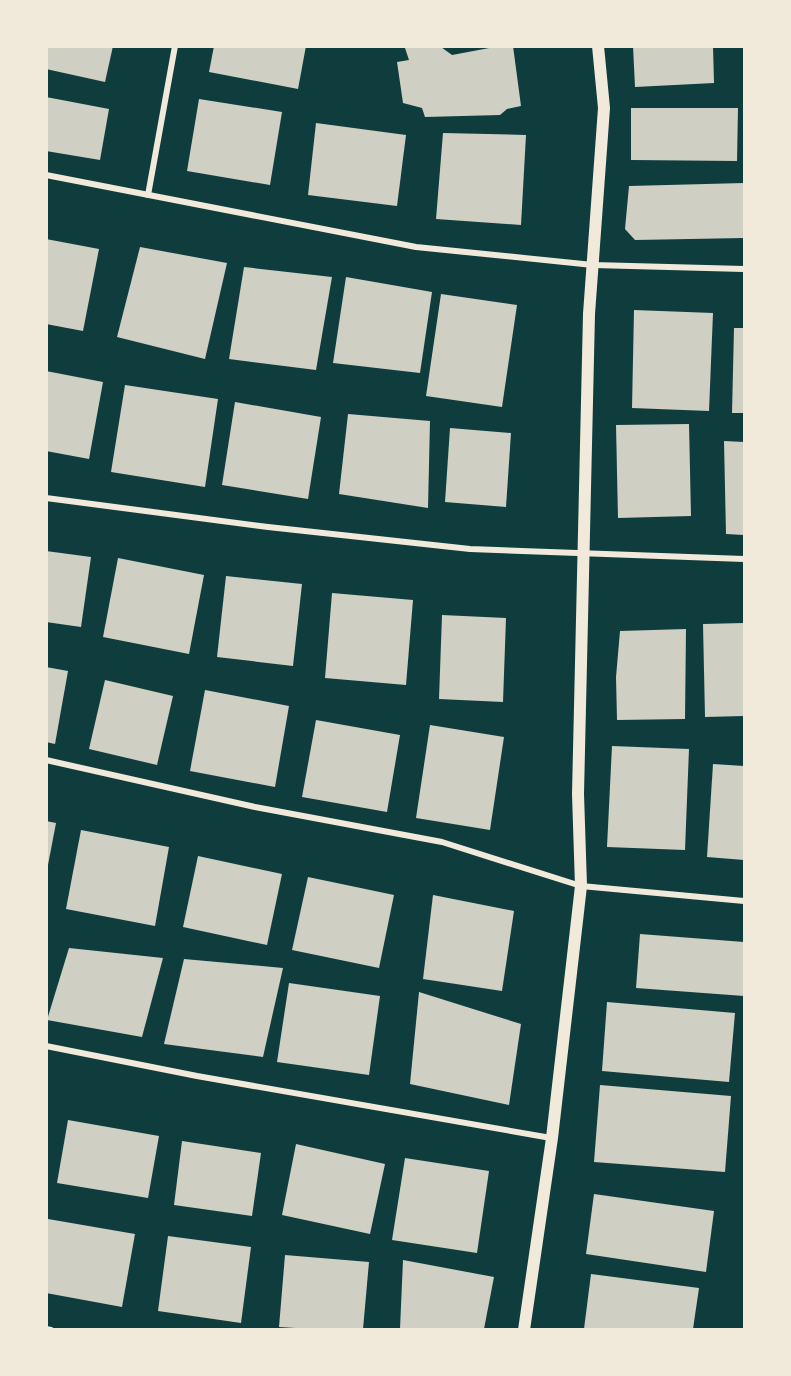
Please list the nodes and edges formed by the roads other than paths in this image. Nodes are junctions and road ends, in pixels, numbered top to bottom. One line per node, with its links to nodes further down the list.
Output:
1 (175, 46): 4 (street)
2 (598, 46): 5 (main road)
3 (46, 175): 4 (street)
4 (148, 195): 5 (street)
5 (593, 265): 6 (street); 8 (main road)
6 (744, 269)
7 (46, 498): 8 (street)
8 (583, 554): 9 (street); 11 (main road)
9 (744, 559)
10 (46, 760): 11 (street)
11 (581, 886): 12 (street); 14 (main road)
12 (744, 901)
13 (46, 1046): 14 (street)
14 (552, 1138): 15 (main road)
15 (524, 1329)

